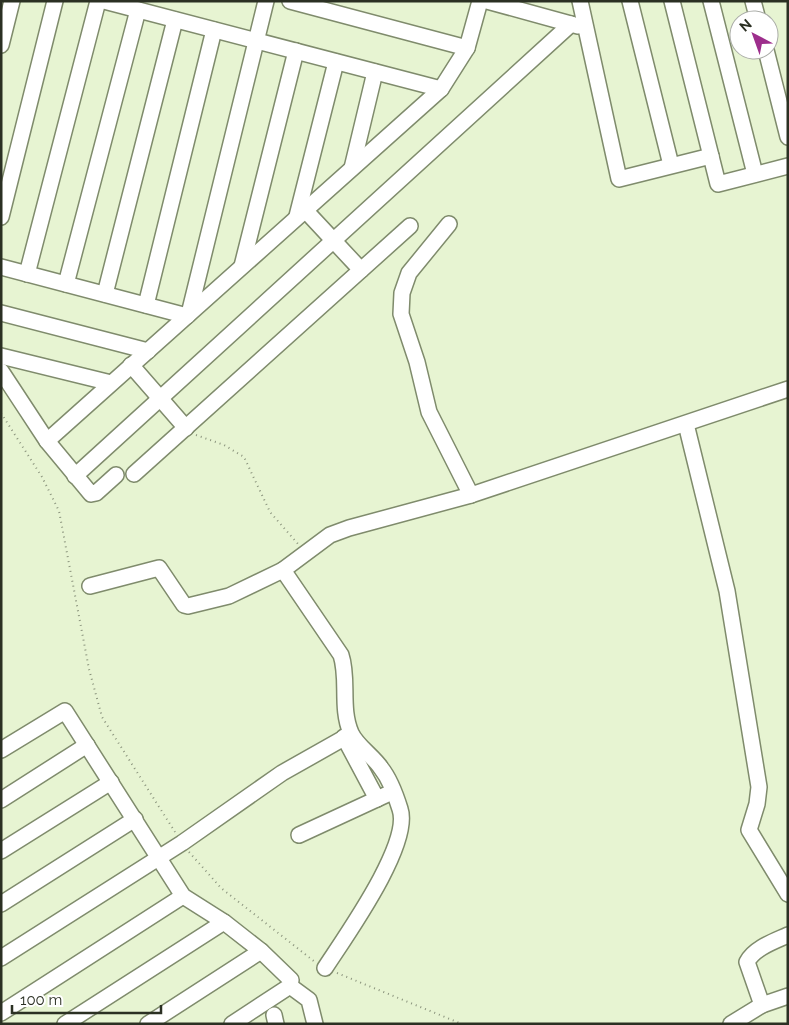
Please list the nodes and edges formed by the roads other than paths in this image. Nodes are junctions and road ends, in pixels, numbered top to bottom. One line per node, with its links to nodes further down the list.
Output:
1 (12, 1): 14 (street)
2 (55, 1): 34 (street)
3 (98, 1): 41 (street)
4 (104, 1): 13 (street)
5 (266, 1): 19 (street)
6 (290, 1): 21 (street)
7 (480, 1): 21 (street)
8 (487, 1): 16 (street)
9 (580, 1): 17 (street)
10 (630, 1): 29 (street)
11 (672, 1): 28 (street)
12 (711, 1): 32 (street)
13 (138, 10): 15 (street); 42 (street)
14 (5, 18): 20 (street)
15 (176, 20): 18 (street); 43 (street)
16 (571, 24): 17 (street); 37 (street)
17 (587, 29): 29 (street)
18 (214, 30): 19 (street); 44 (street)
19 (256, 41): 22 (street); 46 (street)
20 (1, 45)
21 (467, 48): 26 (street)
22 (296, 51): 24 (street); 38 (street)
23 (768, 60): 27 (street)
24 (336, 62): 25 (street); 33 (street)
25 (375, 72): 26 (street); 31 (street)
26 (441, 89): 31 (street)
27 (787, 134)
28 (711, 156): 29 (street); 32 (street)
29 (671, 165)
30 (788, 166): 32 (street)
31 (352, 168): 33 (street)
32 (755, 174)
33 (301, 213): 37 (street); 38 (street)
34 (1, 217)
35 (449, 224): 60 (street)
36 (410, 226): 40 (street)
37 (334, 240): 40 (street); 53 (street)
38 (242, 266): 46 (street)
39 (1, 267): 41 (street)
40 (361, 270): 55 (street)
41 (27, 274): 42 (street)
42 (66, 284): 43 (street)
43 (105, 294): 44 (street)
44 (146, 305): 46 (street)
45 (1, 313): 47 (street)
46 (188, 315): 47 (street)
47 (148, 351): 49 (street)
48 (1, 356): 51 (street)
49 (131, 366): 51 (street); 53 (street)
50 (1, 371): 56 (street)
51 (111, 383): 56 (street)
52 (788, 390): 54 (street)
53 (160, 398): 55 (street); 59 (street)
54 (686, 424): 60 (street); 74 (street)
55 (186, 428): 57 (street)
56 (47, 441): 59 (street)
57 (134, 474)
58 (116, 475): 59 (street)
59 (75, 476)
60 (471, 495): 61 (street)
61 (283, 570): 62 (street); 63 (street)
62 (90, 586)
63 (348, 735): 67 (street); 68 (street); 73 (street)
64 (87, 745): 65 (street); 66 (street); 69 (street)
65 (1, 750)
66 (111, 782): 70 (street); 72 (street)
67 (392, 792): 68 (street); 81 (street)
68 (377, 799): 71 (street)
69 (1, 800)
70 (135, 819): 73 (street); 76 (street)
71 (299, 835)
72 (1, 851)
73 (158, 857): 75 (street); 80 (street)
74 (788, 894)
75 (183, 896): 77 (street); 85 (street)
76 (1, 904)
77 (224, 922): 79 (street); 86 (street)
78 (788, 935): 84 (street)
79 (261, 951): 82 (street); 87 (street)
80 (1, 958)
81 (325, 968)
82 (290, 986): 88 (street); 89 (street)
83 (788, 996): 84 (street)
84 (762, 1005): 90 (street)
85 (1, 1013)
86 (64, 1024)
87 (148, 1024)
88 (232, 1024)
89 (315, 1024)
90 (731, 1024)

